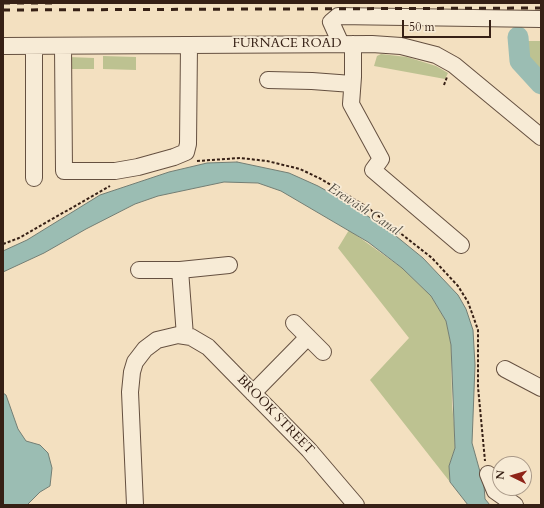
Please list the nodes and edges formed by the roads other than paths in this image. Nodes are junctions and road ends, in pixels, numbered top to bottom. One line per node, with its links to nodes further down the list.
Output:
1 (541, 19): 2 (street)
2 (347, 44): 3 (street, FURNACE ROAD); 8 (street); 9 (street, FURNACE ROAD)
3 (189, 45): 6 (street, FURNACE ROAD); 6 (street)
4 (3, 46): 5 (street, FURNACE ROAD)
5 (34, 46): 6 (street, FURNACE ROAD); 10 (street)
6 (64, 46)
7 (268, 80): 8 (street)
8 (352, 84): 11 (street)
9 (541, 137)
10 (34, 178)
11 (461, 245)
12 (220, 261): 14 (street)
13 (149, 266): 14 (street)
14 (180, 270): 16 (street)
15 (294, 323): 17 (street)
16 (185, 336): 21 (street, BROOK STREET); 23 (street)
17 (308, 338): 18 (street); 21 (street)
18 (323, 352)
19 (505, 369): 20 (street)
20 (541, 388)
21 (253, 393): 24 (street, BROOK STREET)
22 (488, 474): 25 (street)
23 (135, 505)
24 (356, 505)
25 (515, 505)

